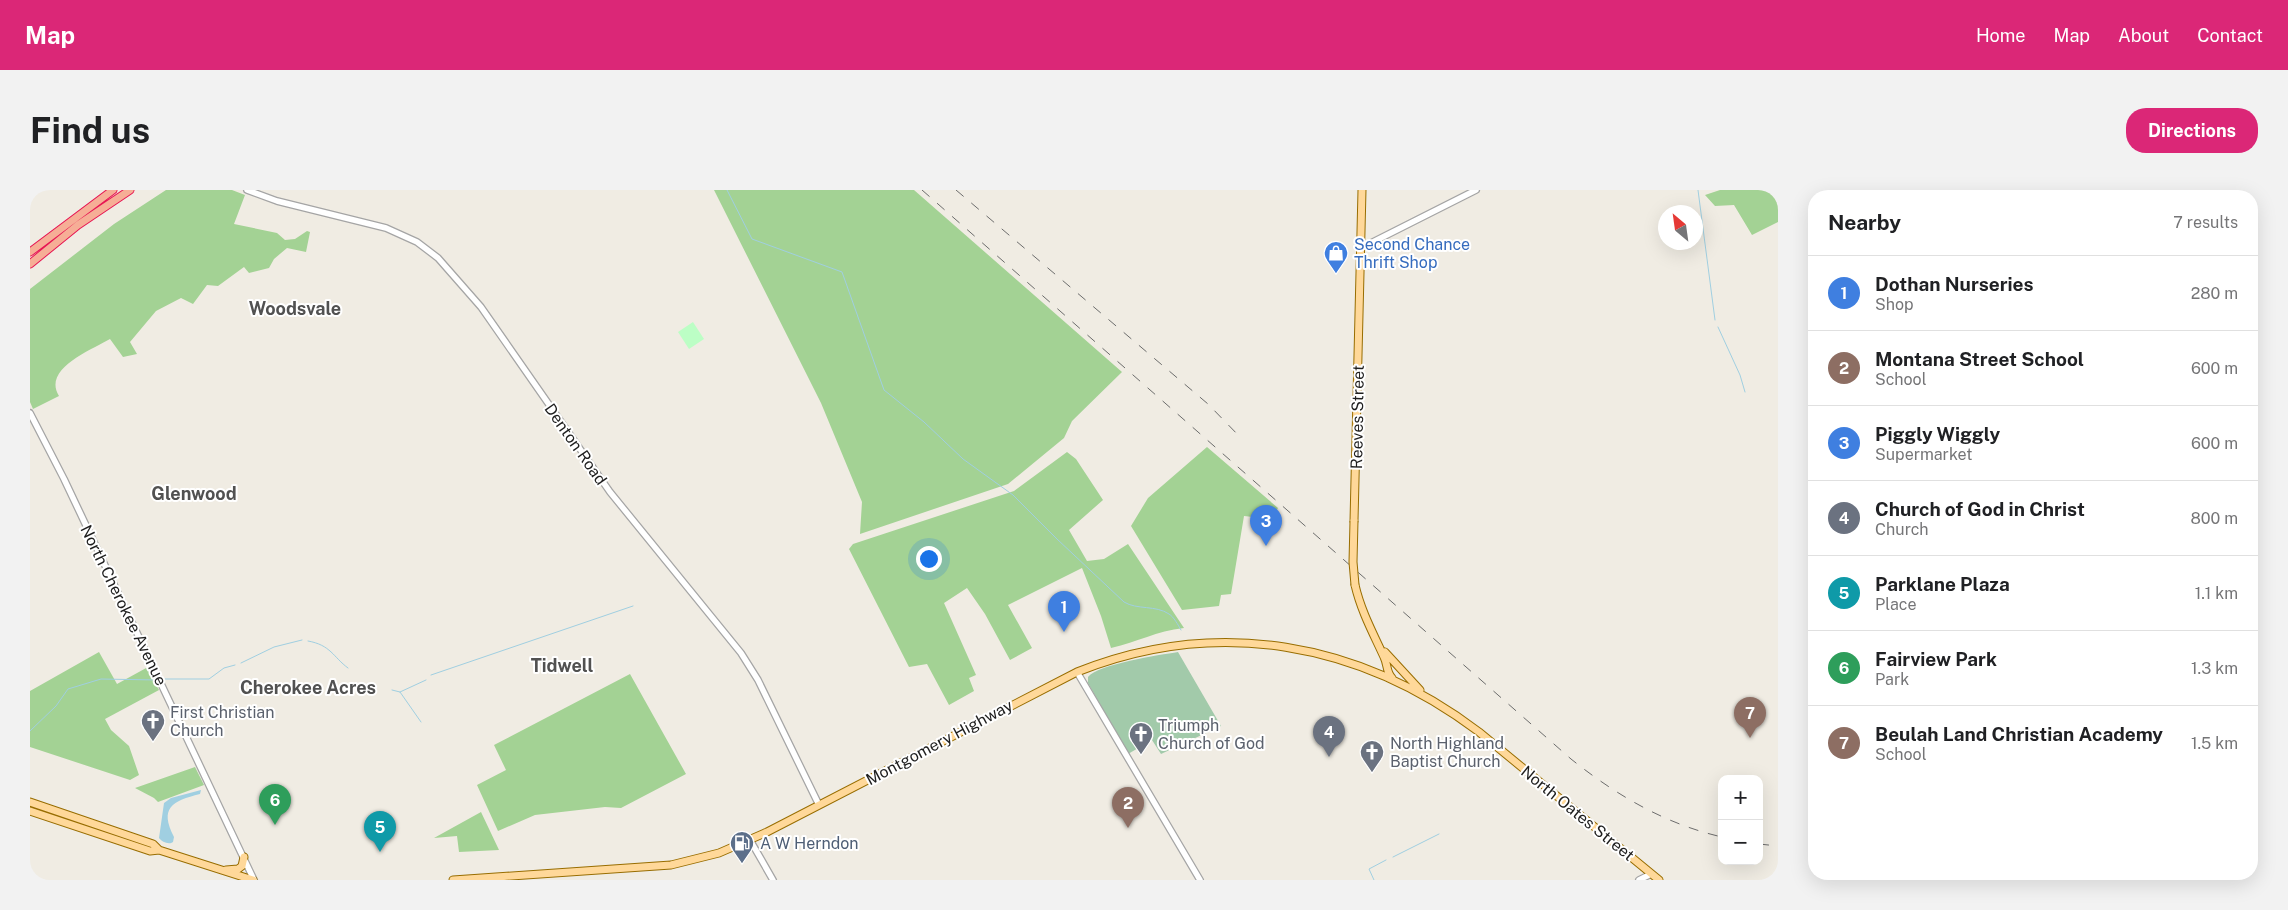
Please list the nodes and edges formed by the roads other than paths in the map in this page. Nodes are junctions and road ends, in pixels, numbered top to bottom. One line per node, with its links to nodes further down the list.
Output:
1 (112, 190): 6 (highway); 7 (highway)
2 (130, 190): 6 (highway)
3 (247, 190): 19 (street, Denton Road)
4 (1362, 190): 9 (main road, Reeves Street)
5 (1476, 190): 9 (street)
6 (117, 199): 8 (highway)
7 (62, 226): 8 (highway); 10 (highway)
8 (68, 234): 11 (highway)
9 (1361, 248): 13 (main road, Reeves Street, bridge)
10 (30, 252)
11 (30, 264)
12 (30, 413): 23 (street, North Cherokee Avenue)
13 (1386, 656): 14 (main road); 16 (main road, Reeves Street); 17 (main road, Reeves Street)
14 (1372, 669): 15 (main road, Montgomery Highway); 16 (main road, Montgomery Highway)
15 (1077, 672): 19 (main road, Montgomery Highway); 29 (street)
16 (1388, 676): 17 (main road, Montgomery Highway)
17 (1424, 695): 25 (main road, North Oates Street)
18 (30, 802): 22 (main road)
19 (819, 805): 21 (main road, Montgomery Highway)
20 (30, 811): 22 (main road)
21 (750, 840): 27 (main road, Montgomery Highway); 28 (street)
22 (159, 850): 24 (main road)
23 (244, 857): 24 (main road); 26 (street, North Cherokee Avenue)
24 (220, 871): 26 (main road)
25 (1651, 874): 30 (street); 31 (main road, North Oates Street)
26 (254, 880)
27 (452, 880)
28 (773, 880)
29 (1200, 880)
30 (1639, 880)
31 (1659, 880)

